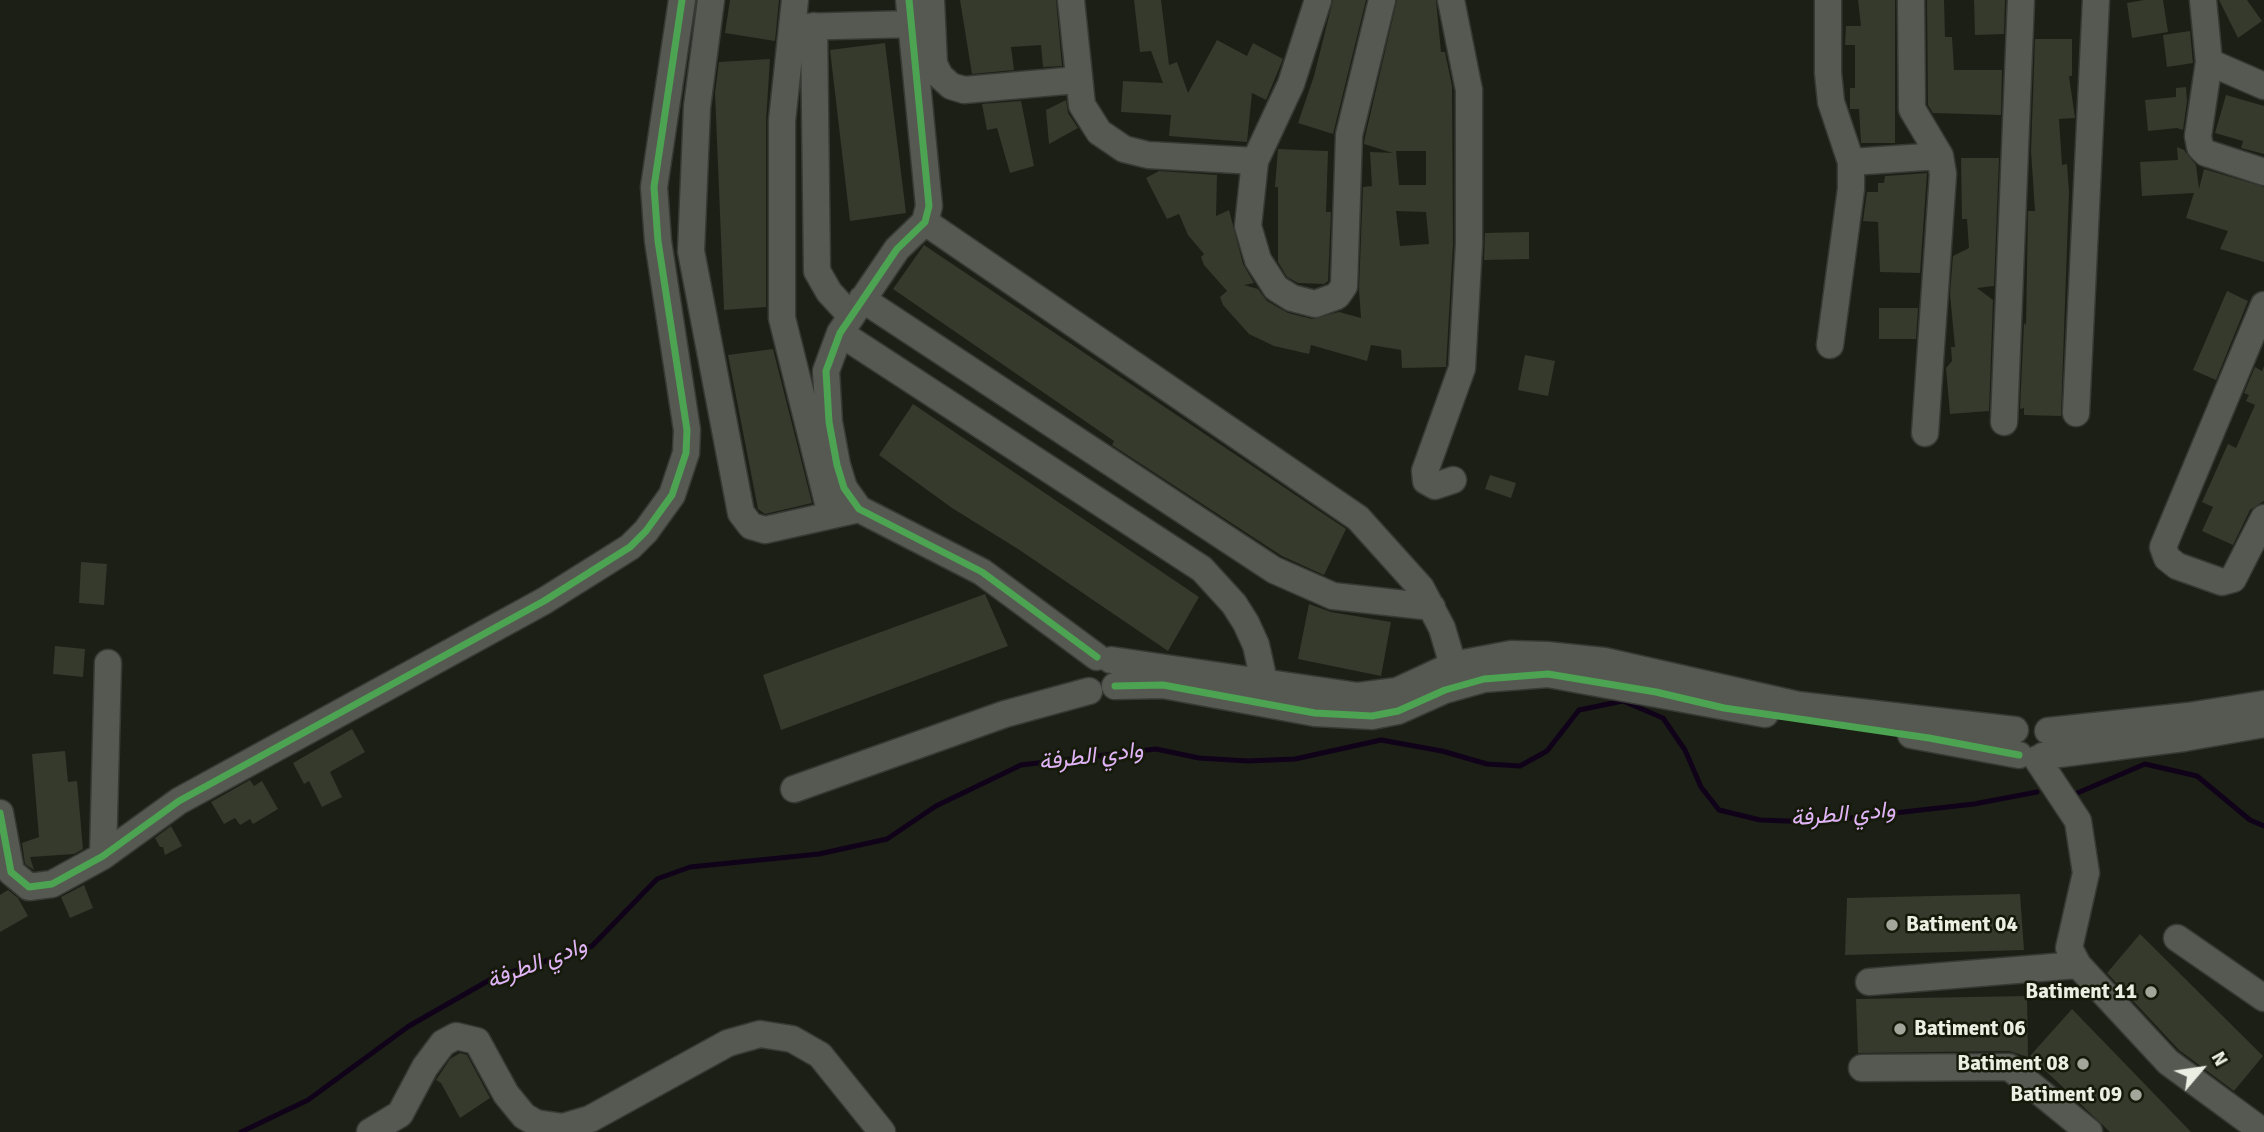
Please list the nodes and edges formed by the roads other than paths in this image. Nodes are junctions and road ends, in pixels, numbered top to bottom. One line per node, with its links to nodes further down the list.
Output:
1 (682, 0): 46 (street)
2 (711, 0): 32 (street)
3 (795, 0): 15 (street)
4 (931, 0): 17 (street)
5 (1071, 0): 17 (street)
6 (1318, 0): 20 (street)
7 (1382, 0): 20 (street)
8 (1451, 0): 30 (street)
9 (1828, 0): 21 (street)
10 (1911, 0): 19 (street)
11 (2021, 0): 28 (street)
12 (2096, 0): 27 (street)
13 (2203, 0): 16 (street)
14 (910, 12): 15 (street); 23 (street)
15 (803, 27): 25 (street); 32 (street)
16 (2209, 62): 18 (street); 22 (street)
17 (1077, 80): 20 (street)
18 (2264, 86)
19 (1940, 156): 21 (street); 29 (street)
20 (1255, 161)
21 (1850, 162): 26 (street)
22 (2264, 172)
23 (925, 222): 25 (street); 34 (street)
24 (2264, 305): 33 (street)
25 (851, 316): 31 (street); 34 (street); 38 (street)
26 (1830, 345)
27 (2076, 413)
28 (2004, 422)
29 (1924, 433)
30 (1453, 480)
31 (859, 509): 32 (street); 35 (street)
32 (831, 514)
33 (2264, 518)
34 (1432, 607): 37 (street)
35 (1104, 659): 38 (street); 39 (street); 40 (street)
36 (108, 663): 46 (street)
37 (1453, 665): 38 (street); 43 (street)
38 (1264, 681)
39 (1115, 687): 40 (street); 43 (street)
40 (1089, 691): 44 (street)
41 (2264, 704): 43 (street)
42 (2264, 724): 43 (street)
43 (2032, 746): 48 (street)
44 (794, 789)
45 (0, 813): 46 (street)
46 (103, 856)
47 (2177, 938): 50 (street)
48 (2078, 965): 49 (street); 52 (street)
49 (1869, 982)
50 (2264, 998)
51 (1862, 1068): 55 (street)
52 (2259, 1124)
53 (370, 1132): 54 (street)
54 (882, 1132)
55 (2089, 1132)

